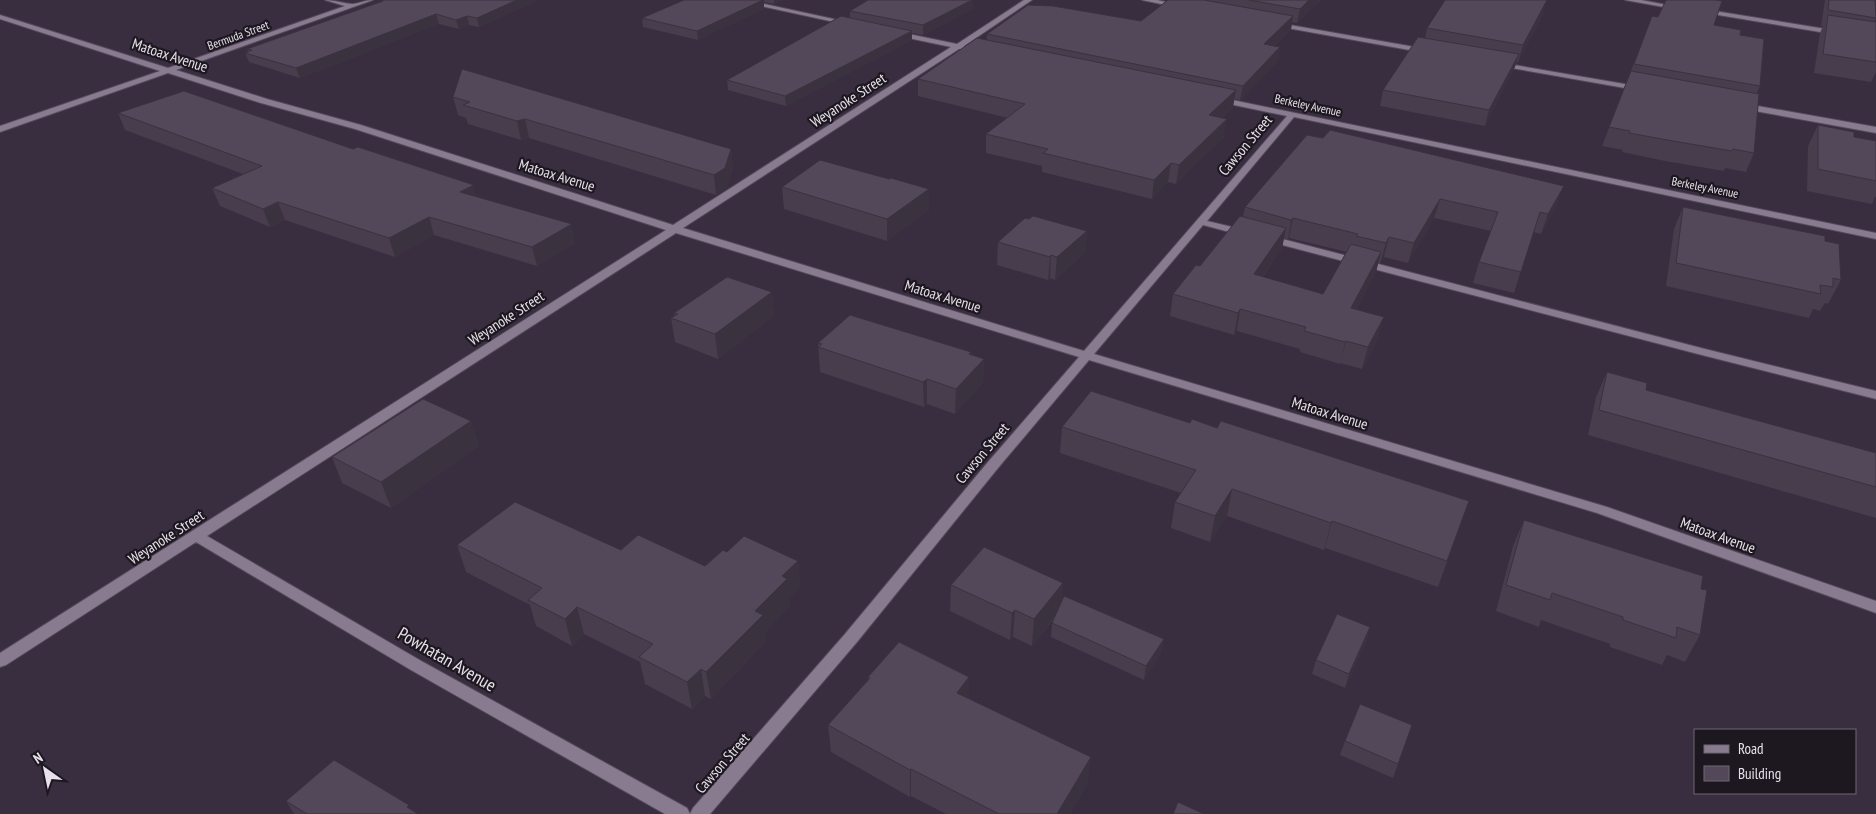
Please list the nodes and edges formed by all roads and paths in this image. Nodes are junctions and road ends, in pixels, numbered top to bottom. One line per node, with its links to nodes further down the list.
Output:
1 (328, 0): 7 (street)
2 (370, 0): 7 (street, Bermuda Street)
3 (736, 0): 13 (street)
4 (1029, 0): 16 (street, Weyanoke Street)
5 (1145, 0): 8 (street)
6 (1628, 0): 9 (street)
7 (353, 6): 19 (street, Bermuda Street)
8 (1184, 7)
9 (1684, 9)
10 (1694, 10): 15 (street)
11 (0, 17): 19 (street, Matoax Avenue)
12 (1266, 22): 17 (street)
13 (861, 26)
14 (890, 32): 16 (street)
15 (1847, 34)
16 (962, 47): 27 (street, Weyanoke Street)
17 (1436, 52)
18 (1492, 62): 20 (street)
19 (170, 71): 24 (street, Bermuda Street); 27 (street, Matoax Avenue)
20 (1654, 91)
21 (1205, 96): 23 (street, Berkeley Avenue)
22 (1732, 104): 25 (street)
23 (1292, 115): 26 (street, Cawson Street); 28 (street, Berkeley Avenue)
24 (0, 129)
25 (1876, 130)
26 (1201, 222): 29 (street, Cawson Street); 30 (street)
27 (674, 228): 29 (street, Matoax Avenue); 31 (street, Weyanoke Street)
28 (1876, 236)
29 (1087, 355): 32 (street, Matoax Avenue); 35 (street, Cawson Street)
30 (1876, 395)
31 (195, 535): 33 (street, Weyanoke Street); 34 (street, Powhatan Avenue)
32 (1876, 607)
33 (0, 661)
34 (681, 814)
35 (699, 814)

